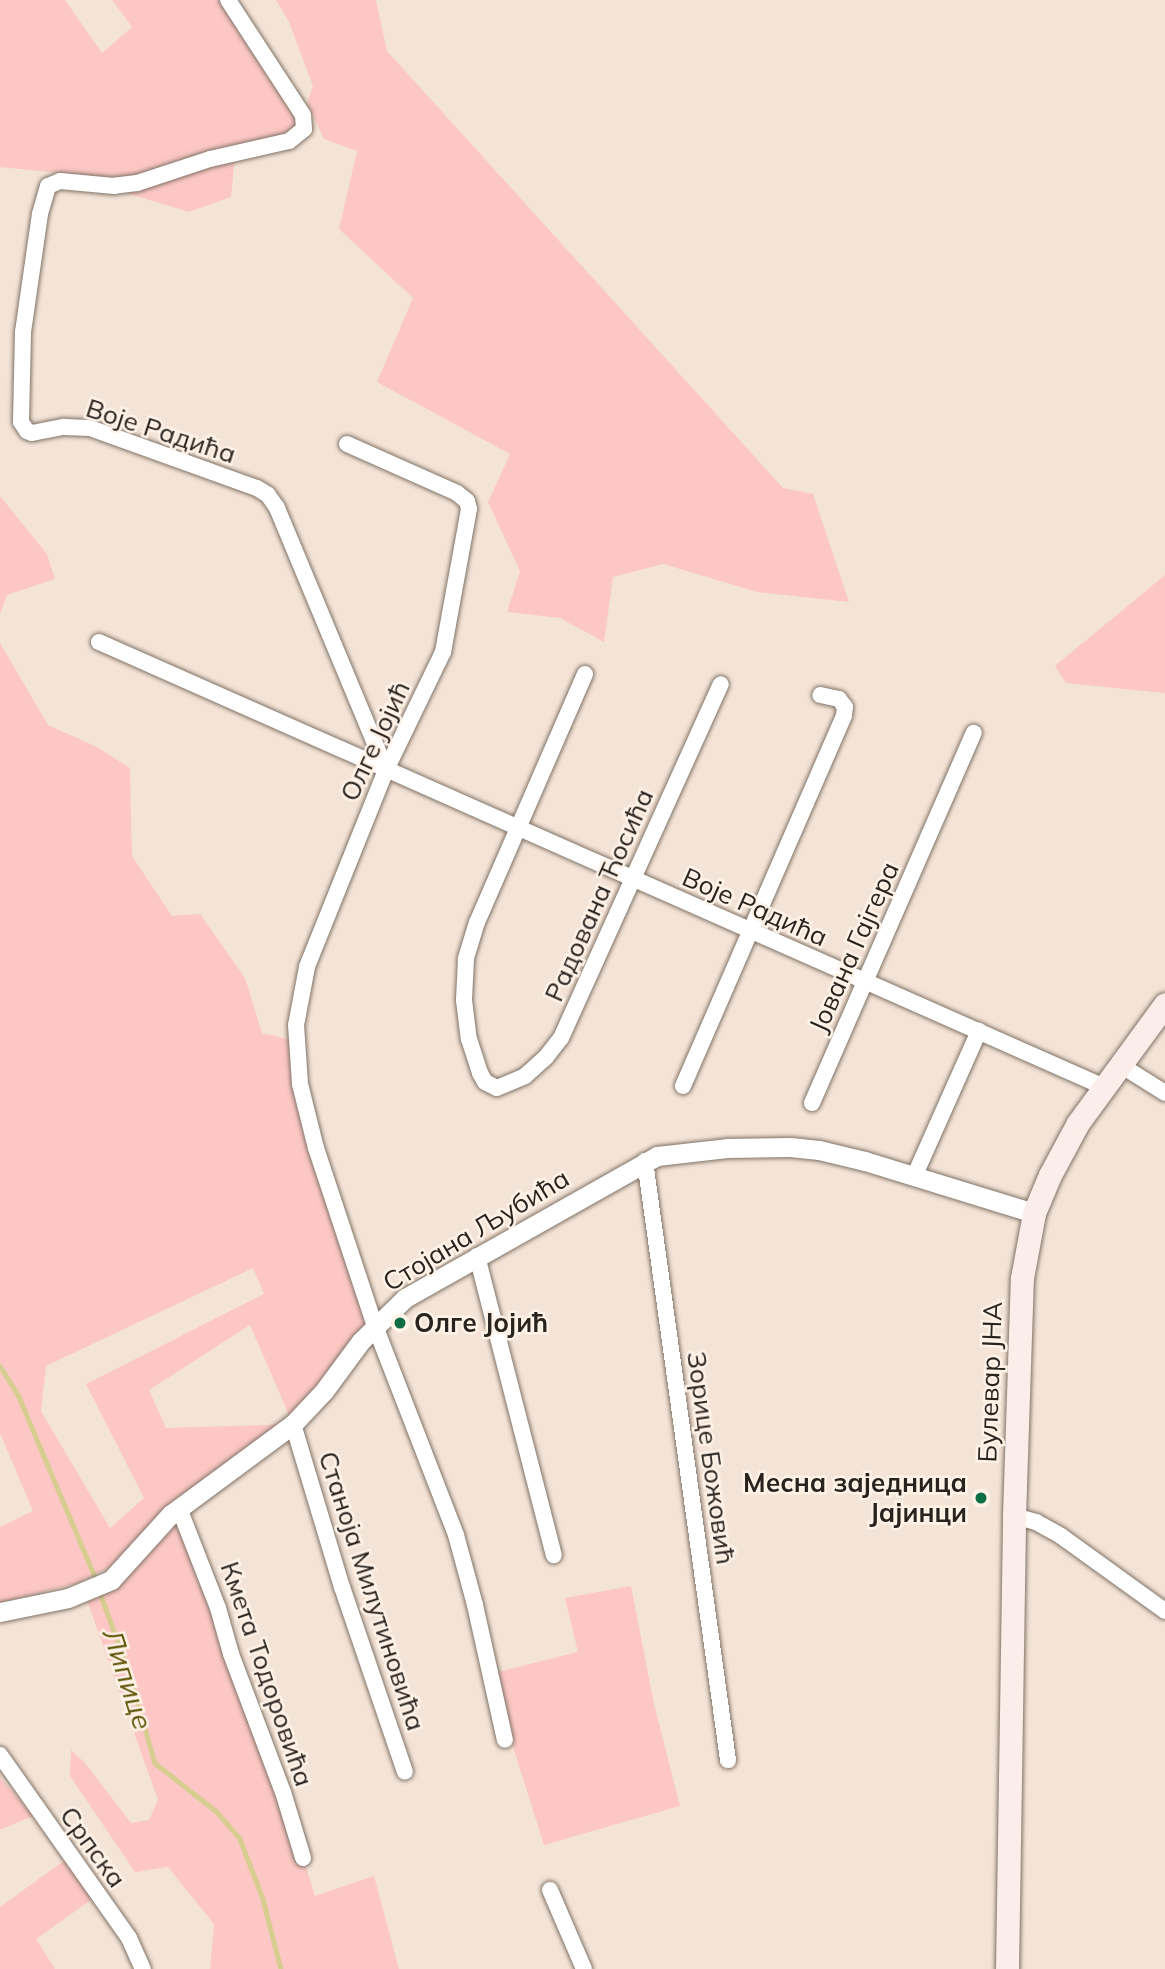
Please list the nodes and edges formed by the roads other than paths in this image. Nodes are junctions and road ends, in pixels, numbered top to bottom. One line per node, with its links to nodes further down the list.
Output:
1 (228, 0): 8 (street, Воје Радића)
2 (347, 444): 8 (street, Олге Јојић)
3 (99, 642): 8 (street, Воје Радића)
4 (585, 674): 9 (street)
5 (722, 684): 10 (street, Радована Ћосића)
6 (820, 695): 11 (street)
7 (974, 733): 12 (street, Јована Гајгера)
8 (386, 770): 9 (street, Воје Радића); 24 (street, Олге Јојић)
9 (517, 829): 10 (street, Воје Радића); 10 (street, Радована Ћосића)
10 (632, 880): 11 (street, Воје Радића)
11 (749, 931): 12 (street, Воје Радића); 16 (street)
12 (865, 982): 14 (street, Воје Радића); 19 (street, Јована Гајгера)
13 (1165, 1004): 15 (main road, Булевар ЈНА)
14 (979, 1031): 17 (street, Воје Радића); 21 (street)
15 (1119, 1064): 17 (main road, Булевар ЈНА); 18 (street)
16 (682, 1086)
17 (1104, 1087): 22 (main road, Булевар ЈНА)
18 (1165, 1093)
19 (812, 1103)
20 (645, 1161): 21 (street, Стојана Љубића); 23 (street, Стојана Љубића); 33 (street, Зорице Божовић)
21 (914, 1177): 22 (street, Стојана Љубића)
22 (1034, 1213): 27 (main road, Булевар ЈНА)
23 (478, 1256): 24 (street, Стојана Љубића); 28 (street)
24 (375, 1326): 25 (street, Стојана Љубића); 31 (street, Олге Јојић)
25 (293, 1424): 26 (street, Стојана Љубића); 34 (street, Станоја Милутиновића)
26 (179, 1508): 30 (street, Стојана Љубића); 35 (street, Кмета Тодоровића)
27 (1014, 1516): 29 (street); 39 (main road, Булевар ЈНА)
28 (554, 1555)
29 (1165, 1611)
30 (0, 1612)
31 (505, 1740)
32 (0, 1755): 37 (street, Српска)
33 (728, 1760)
34 (405, 1772)
35 (303, 1858)
36 (550, 1890): 38 (street)
37 (143, 1969)
38 (584, 1969)
39 (1007, 1969)

